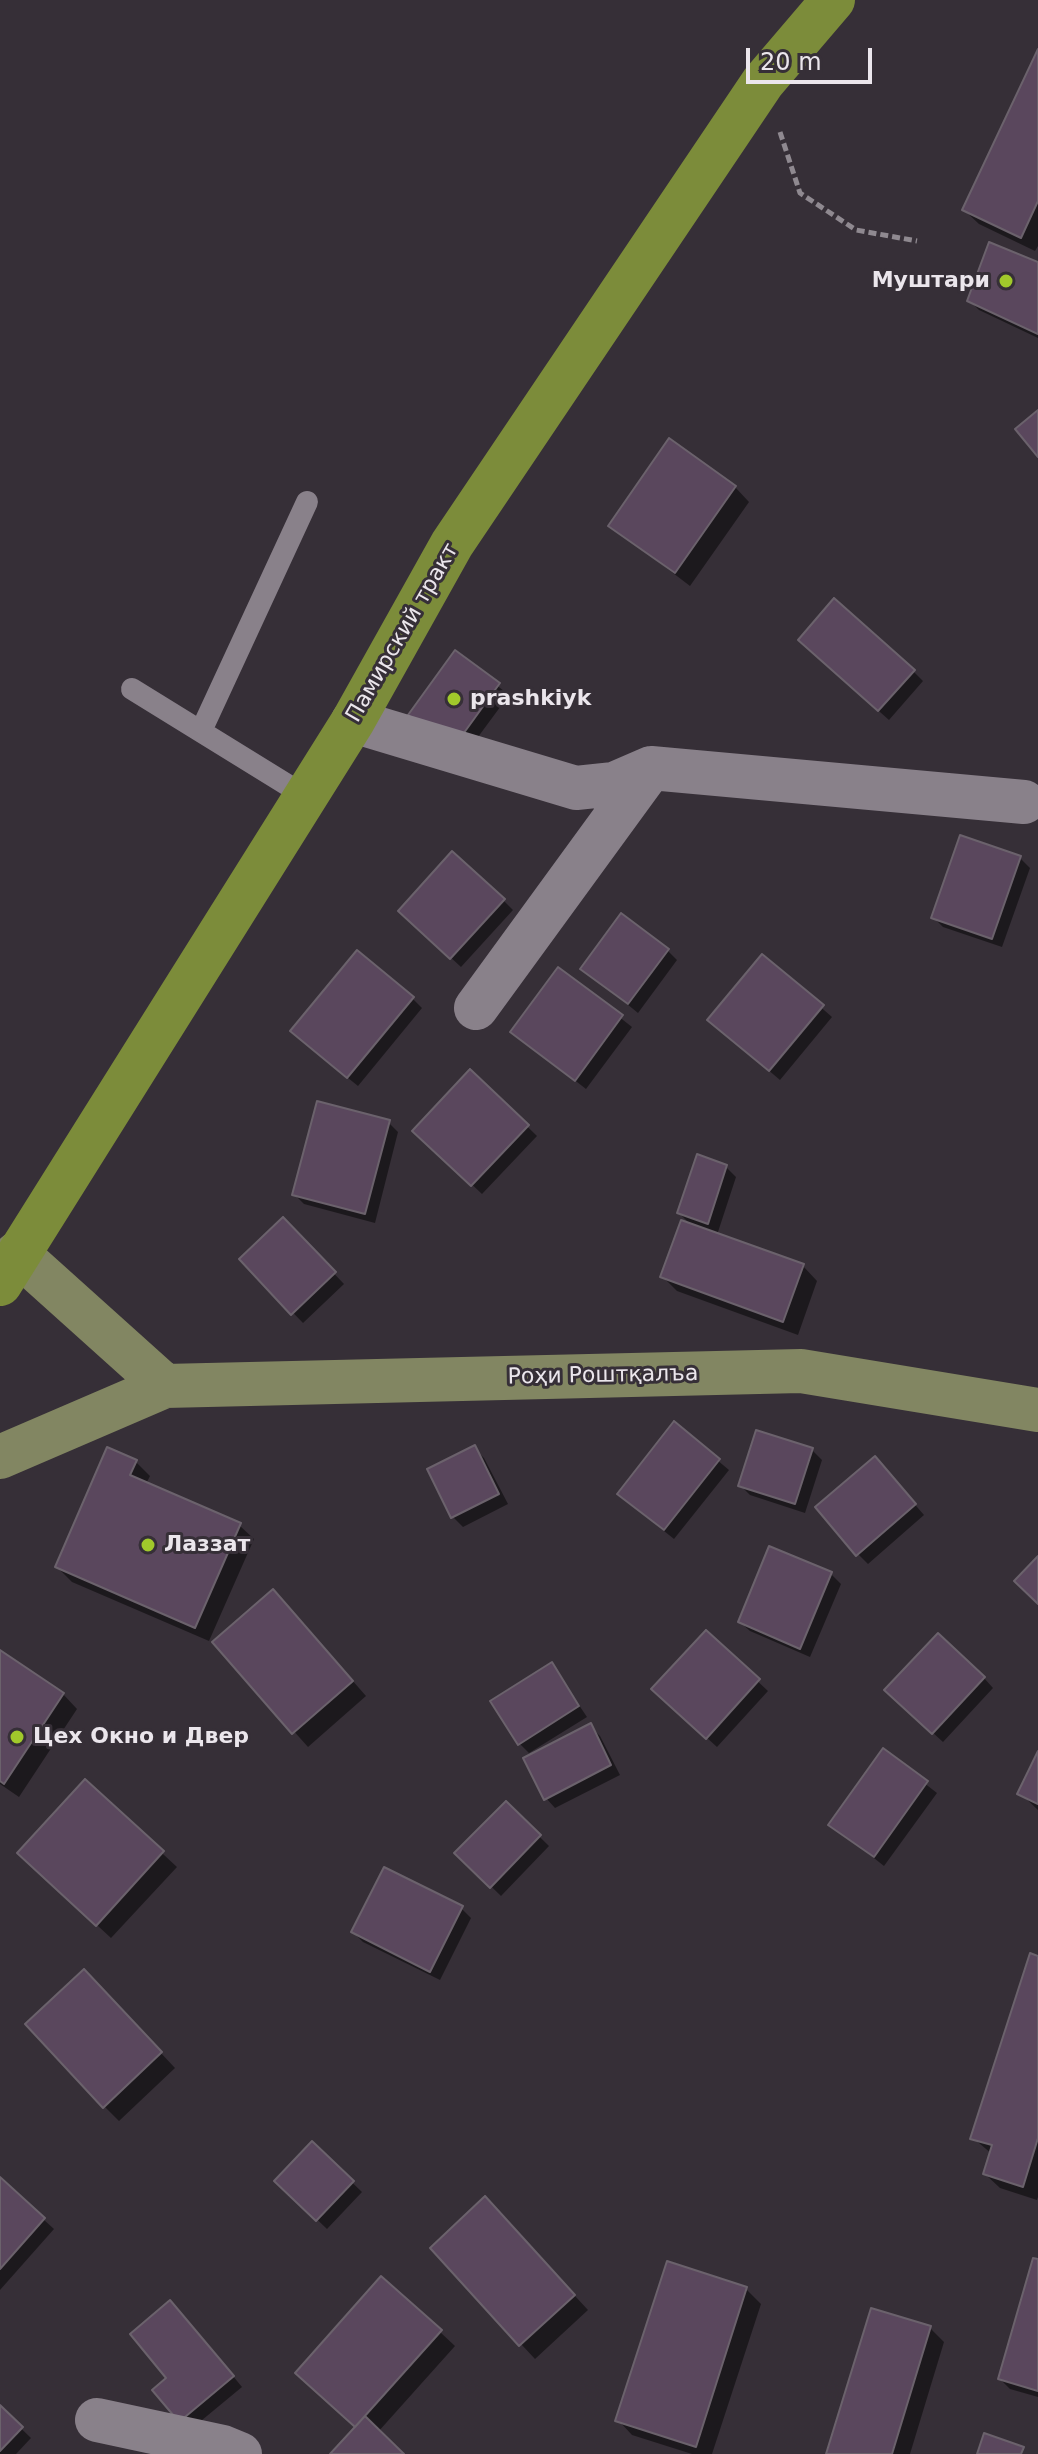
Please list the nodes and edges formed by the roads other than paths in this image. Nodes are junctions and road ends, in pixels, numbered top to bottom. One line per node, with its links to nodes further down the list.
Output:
1 (833, 0): 4 (main road, Памирский тракт)
2 (307, 502): 5 (lane)
3 (132, 689): 5 (lane)
4 (353, 721): 6 (street); 7 (main road, Памирский тракт)
5 (201, 731): 7 (lane)
6 (651, 768): 8 (street); 9 (street)
7 (307, 797): 10 (main road, Памирский тракт)
8 (1024, 802)
9 (476, 1008)
10 (9, 1269): 11 (main road)
11 (165, 1386): 12 (main road, Роҳи Роштқалъа); 13 (main road, Роҳи Роштқалъа)
12 (1038, 1410)
13 (0, 1457)
14 (97, 2420): 15 (street)
15 (240, 2454)

